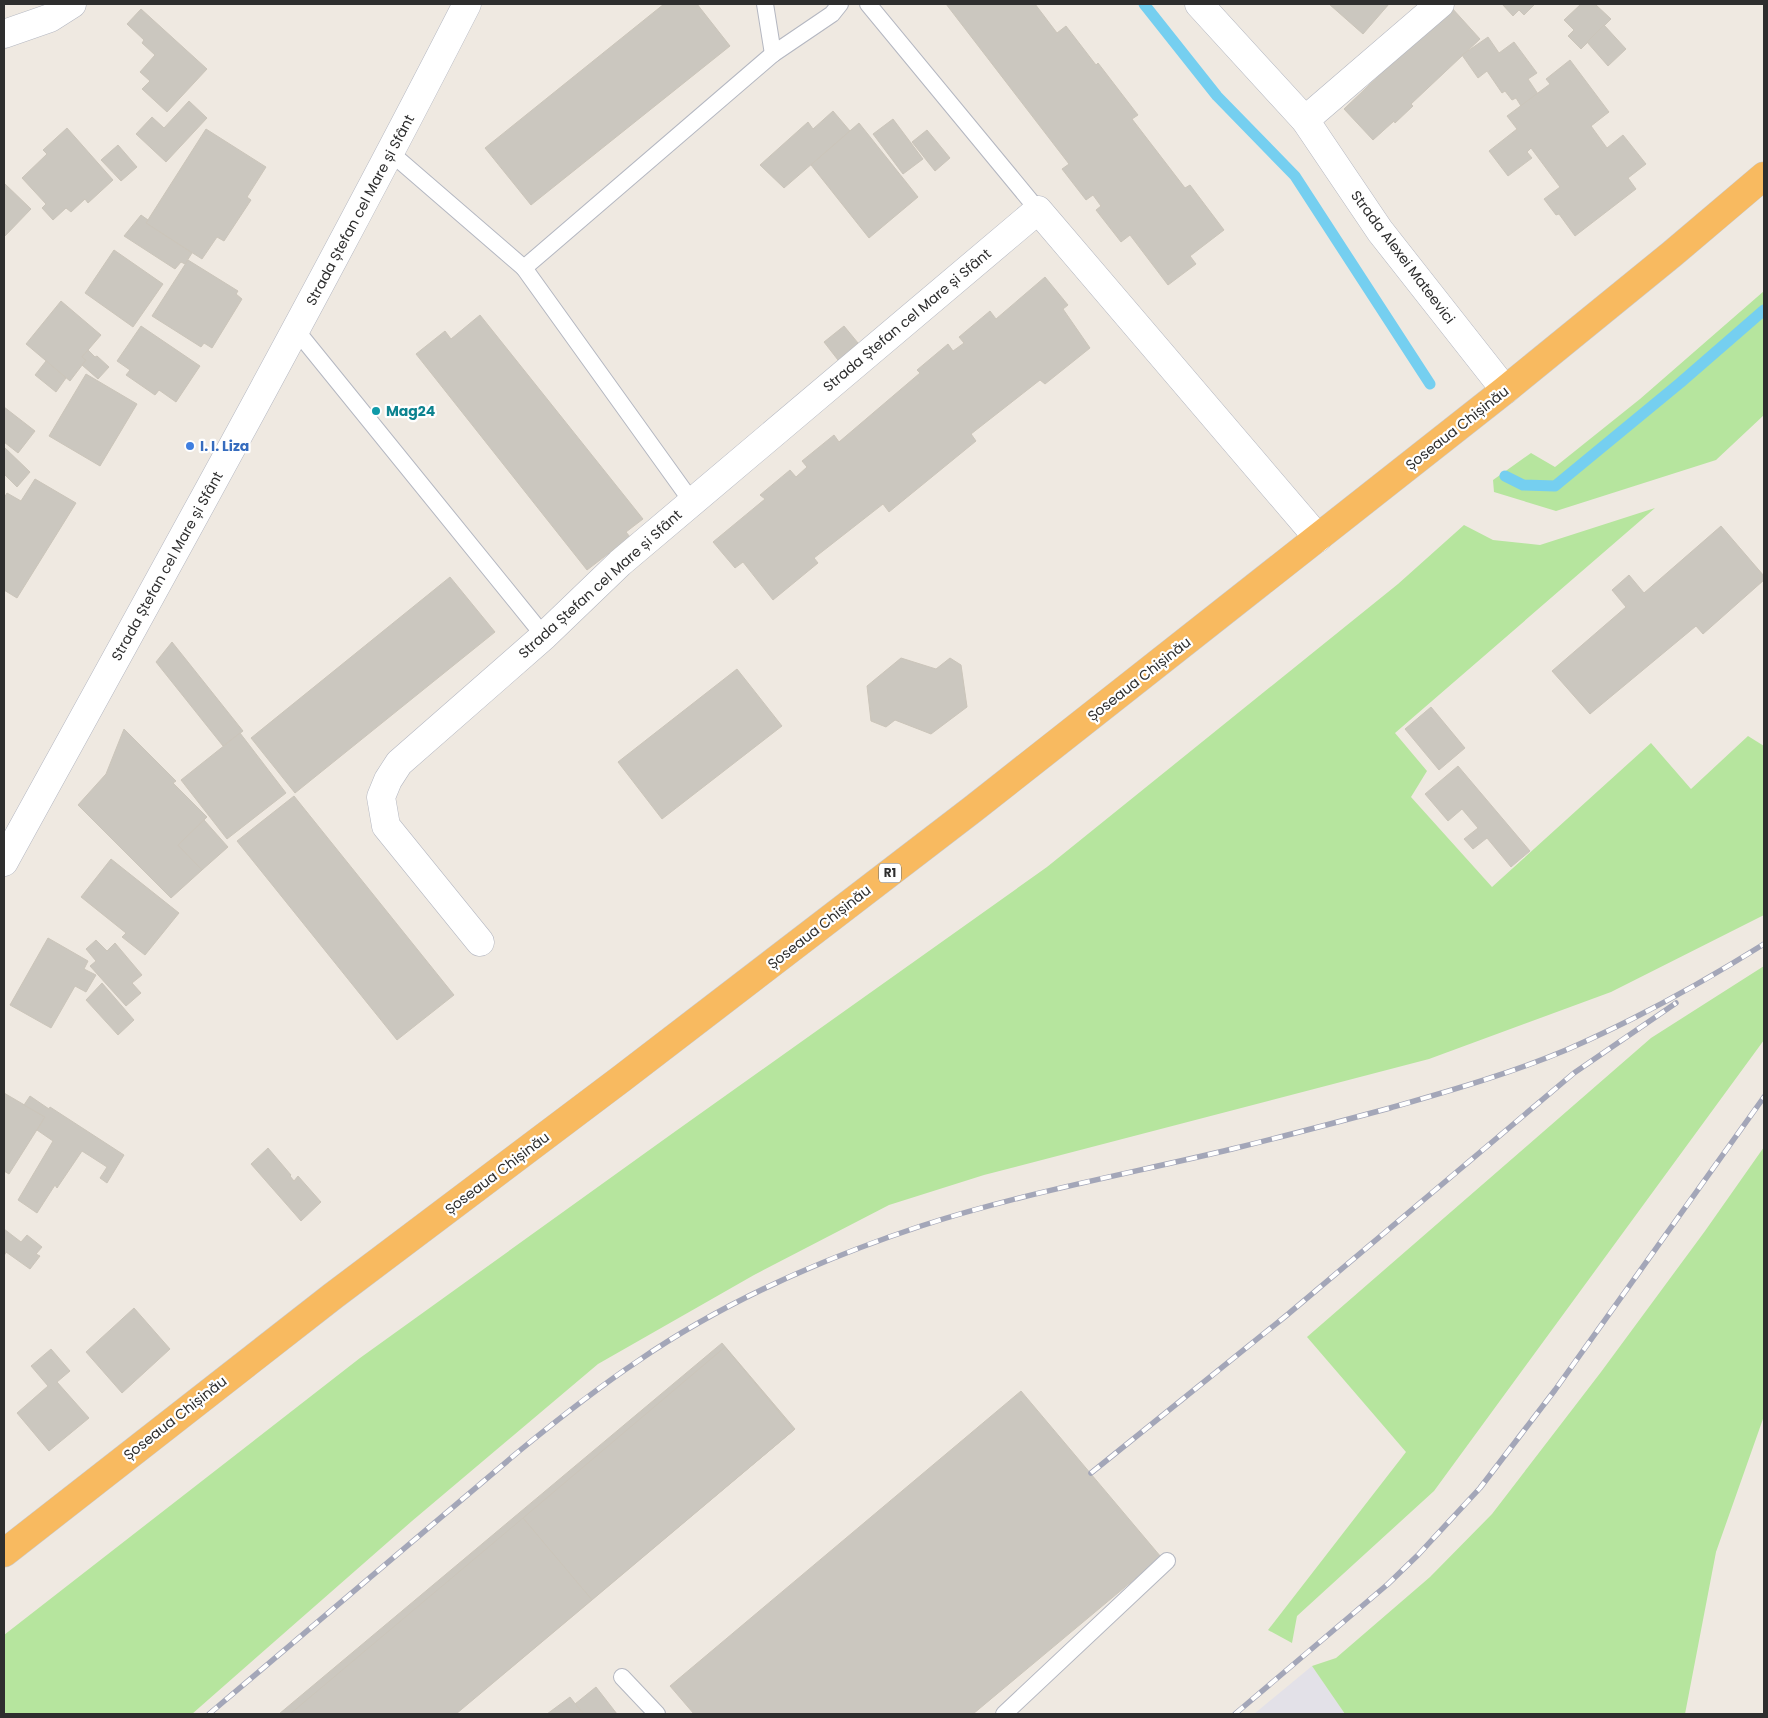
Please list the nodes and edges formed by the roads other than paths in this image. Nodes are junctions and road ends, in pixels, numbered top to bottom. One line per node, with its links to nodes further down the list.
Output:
1 (72, 4): 8 (street)
2 (467, 4): 11 (street, Strada Ștefan cel Mare și Sfânt)
3 (764, 4): 9 (lane)
4 (840, 4): 9 (lane)
5 (868, 4): 13 (lane)
6 (1199, 4): 10 (street, Strada Alexei Mateevici)
7 (1440, 4): 10 (street)
8 (4, 34)
9 (773, 54): 14 (lane)
10 (1305, 120): 16 (street, Strada Alexei Mateevici)
11 (391, 153): 14 (lane); 15 (street, Strada Ștefan cel Mare și Sfânt)
12 (1764, 176): 16 (highway, Șoseaua Chișinău / R1)
13 (1038, 210): 17 (street, Strada Ștefan cel Mare și Sfânt); 18 (street)
14 (524, 268): 17 (lane)
15 (296, 330): 19 (lane); 20 (street, Strada Ștefan cel Mare și Sfânt)
16 (1506, 390): 18 (highway, Șoseaua Chișinău / R1)
17 (692, 502): 19 (street, Strada Ștefan cel Mare și Sfânt)
18 (1318, 538): 22 (highway, Șoseaua Chișinău / R1)
19 (544, 636): 21 (street, Strada Ștefan cel Mare și Sfânt)
20 (4, 862)
21 (480, 942)
22 (4, 1553)
23 (1167, 1561): 26 (lane)
24 (622, 1677): 25 (lane)
25 (657, 1714)
26 (1004, 1714)

